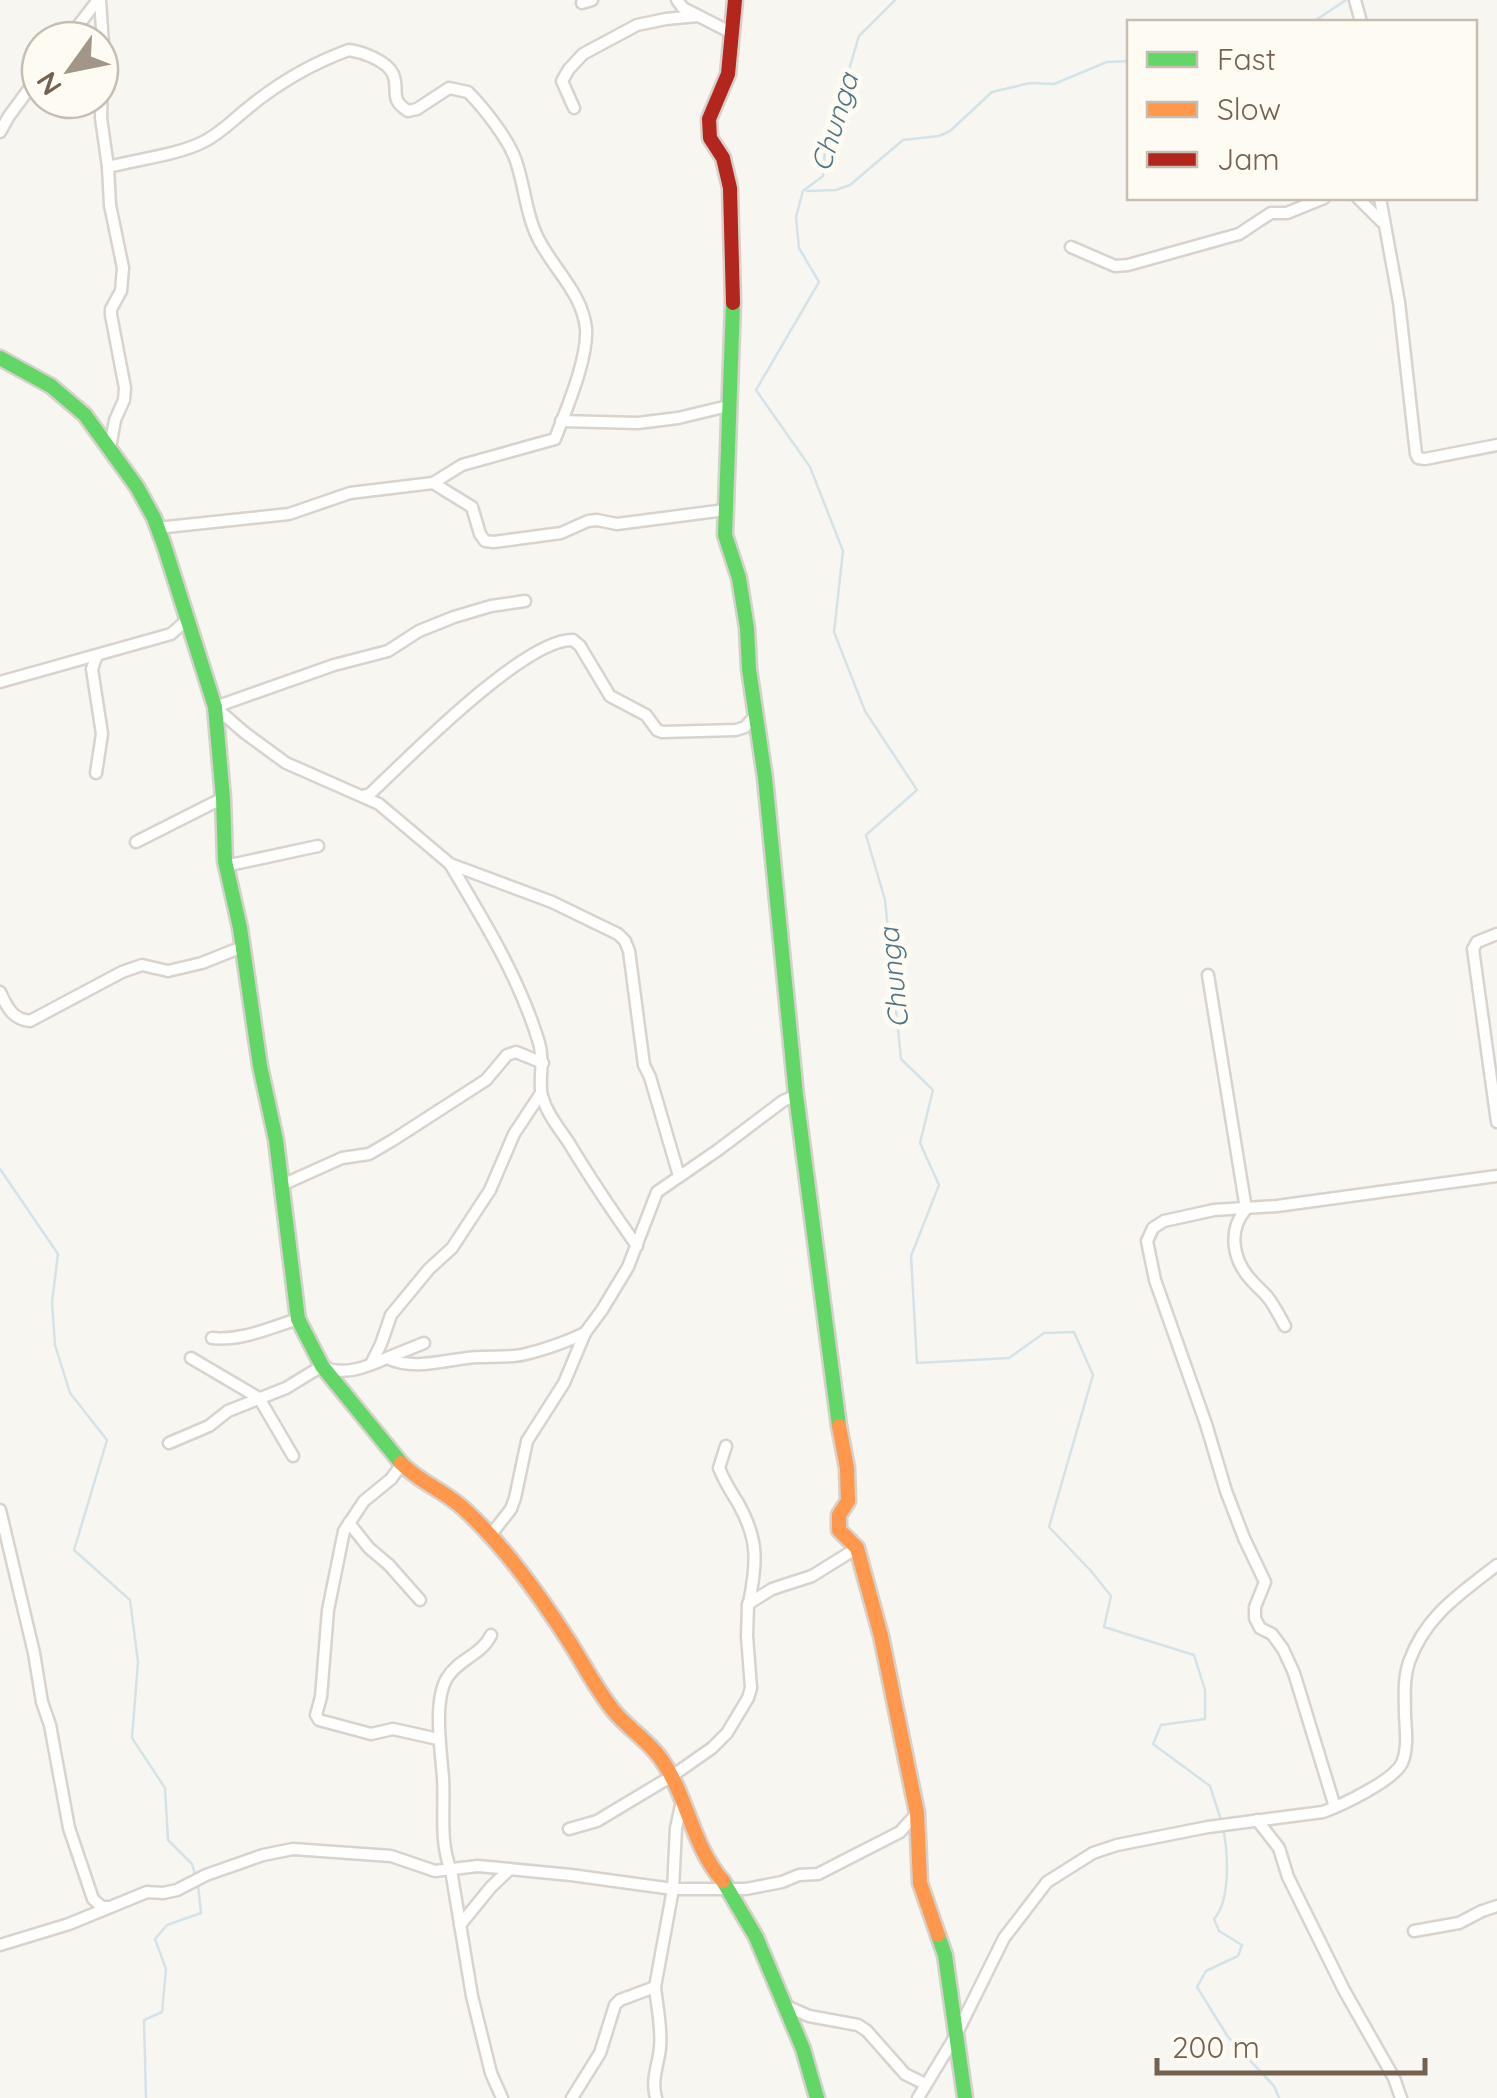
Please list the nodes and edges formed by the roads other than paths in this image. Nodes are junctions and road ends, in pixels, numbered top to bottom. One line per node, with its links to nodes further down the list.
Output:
1 (99, 0): 5 (street); 10 (street)
2 (677, 0): 4 (street)
3 (735, 0): 6 (street)
4 (698, 16): 6 (street); 8 (street)
5 (84, 20)
6 (732, 32): 17 (street)
7 (20, 101): 9 (street)
8 (574, 108)
9 (0, 132)
10 (108, 167): 18 (street); 20 (street)
11 (1319, 200): 15 (street)
12 (1360, 200): 14 (street)
13 (1380, 200): 14 (street)
14 (1384, 224): 19 (street)
15 (1071, 246)
16 (0, 358): 20 (street)
17 (728, 406): 18 (street); 22 (street)
18 (561, 422): 21 (street)
19 (1497, 445)
20 (110, 448): 23 (street)
21 (433, 484): 22 (street); 23 (street)
22 (725, 510): 29 (street)
23 (157, 528): 25 (street)
24 (525, 601): 28 (street)
25 (188, 619): 26 (street); 28 (street)
26 (98, 655): 27 (street); 30 (street)
27 (0, 682)
28 (214, 707): 31 (street); 32 (street)
29 (755, 716): 31 (street); 43 (street)
30 (96, 773)
31 (362, 796): 35 (street)
32 (223, 798): 33 (street); 36 (street)
33 (136, 842)
34 (318, 846): 36 (street)
35 (450, 864): 41 (street); 45 (street)
36 (226, 866): 38 (street)
37 (1497, 934): 44 (street)
38 (242, 947): 40 (street); 47 (street)
39 (1208, 976): 48 (street)
40 (0, 992)
41 (544, 1063): 42 (street); 47 (street)
42 (541, 1093): 49 (street); 57 (street)
43 (796, 1096): 45 (street); 67 (street)
44 (1497, 1122)
45 (679, 1176): 49 (street)
46 (1497, 1176): 48 (street)
47 (282, 1185): 50 (street)
48 (1246, 1209): 51 (street); 75 (street)
49 (637, 1246): 52 (street)
50 (298, 1320): 53 (street); 58 (street)
51 (1285, 1326)
52 (586, 1332): 56 (street); 66 (street)
53 (212, 1338)
54 (424, 1344): 56 (street)
55 (191, 1358): 59 (street)
56 (387, 1358): 57 (street)
57 (371, 1365): 58 (street)
58 (322, 1366): 59 (street); 63 (street)
59 (259, 1398): 60 (street); 62 (street)
60 (169, 1443)
61 (726, 1446): 70 (street)
62 (293, 1456)
63 (402, 1464): 65 (street); 66 (street)
64 (0, 1510): 84 (street)
65 (349, 1523): 69 (street); 72 (street)
66 (489, 1536): 73 (street)
67 (858, 1548): 70 (street); 76 (street)
68 (1497, 1565): 75 (street)
69 (420, 1600)
70 (748, 1604): 73 (street)
71 (491, 1635): 72 (street)
72 (438, 1740): 80 (street)
73 (672, 1776): 74 (street); 78 (street)
74 (682, 1800): 81 (street); 82 (street)
75 (1335, 1808): 77 (street)
76 (918, 1813): 81 (street); 90 (street)
77 (1256, 1820): 90 (street); 98 (street)
78 (569, 1829)
79 (510, 1869): 80 (street); 82 (street); 85 (street)
80 (451, 1870): 84 (street); 85 (street)
81 (729, 1888): 82 (street); 89 (street)
82 (673, 1889): 88 (street)
83 (1497, 1906): 86 (street)
84 (109, 1908): 87 (street)
85 (460, 1925): 92 (street)
86 (1414, 1931)
87 (0, 1945)
88 (655, 1988): 93 (street); 94 (street)
89 (786, 2006): 91 (street); 95 (street)
90 (956, 2035): 91 (street); 97 (street)
91 (925, 2084): 96 (street)
92 (502, 2098)
93 (572, 2098)
94 (656, 2098)
95 (817, 2098)
96 (918, 2098)
97 (965, 2098)
98 (1401, 2098)

